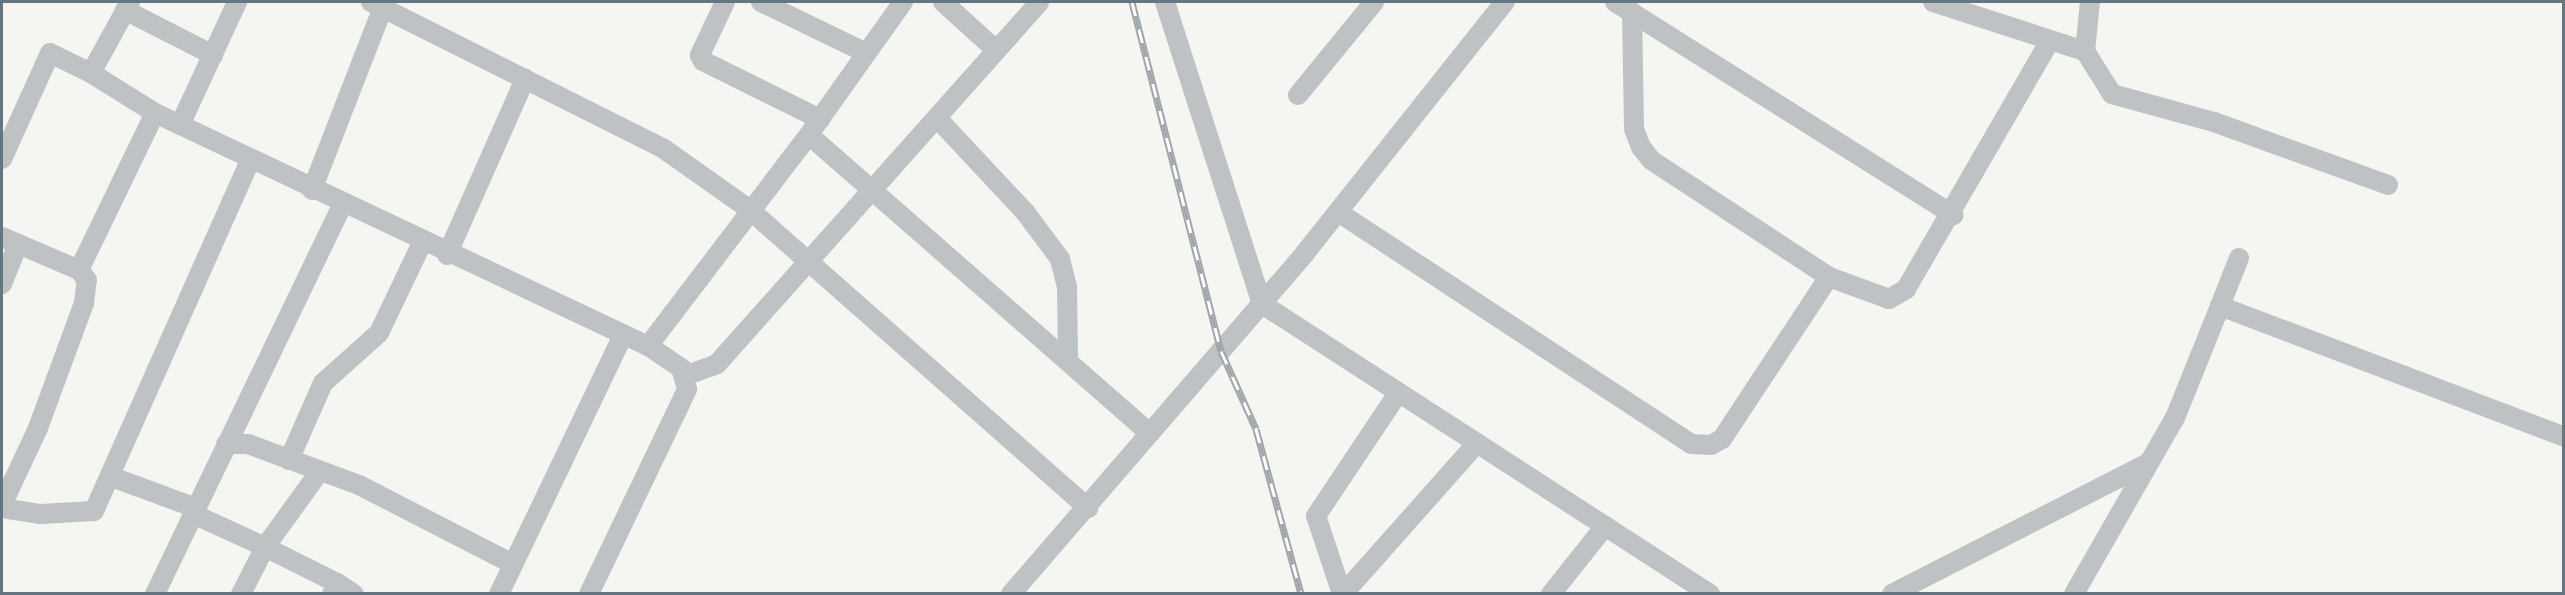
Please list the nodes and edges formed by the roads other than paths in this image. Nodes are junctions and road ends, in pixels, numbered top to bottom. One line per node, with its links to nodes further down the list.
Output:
1 (237, 2): 20 (street)
2 (725, 2): 27 (street)
3 (760, 2): 19 (street)
4 (903, 2): 19 (street)
5 (943, 2): 17 (street)
6 (1039, 2): 17 (street)
7 (1166, 2): 45 (street)
8 (1374, 2): 23 (street)
9 (1505, 2): 35 (street)
10 (1615, 2): 15 (street)
11 (1933, 2): 16 (street)
12 (2090, 2): 18 (street)
13 (377, 4): 22 (street); 32 (street)
14 (127, 6): 20 (street); 21 (street)
15 (1632, 12): 36 (street); 43 (street)
16 (2049, 42): 18 (street); 36 (street)
17 (996, 50): 25 (street)
18 (2085, 51): 30 (street)
19 (866, 53): 27 (street)
20 (213, 55): 26 (street)
21 (91, 73): 24 (street); 28 (street)
22 (525, 79): 34 (street); 39 (street)
23 (1298, 95)
24 (155, 113): 26 (street); 42 (street)
25 (937, 118): 31 (street); 49 (street)
26 (180, 125): 29 (street)
27 (815, 127): 31 (street); 34 (street)
28 (2, 159)
29 (250, 160): 32 (street); 59 (street)
30 (2388, 185)
31 (874, 189): 41 (street); 49 (street)
32 (312, 190): 33 (street)
33 (342, 206): 38 (street); 55 (street)
34 (750, 210): 41 (street); 48 (street)
35 (1338, 212): 43 (street); 45 (street)
36 (1953, 215): 43 (street)
37 (10, 241): 42 (street); 44 (street)
38 (422, 243): 39 (street); 56 (street)
39 (447, 255): 47 (street)
40 (2239, 258): 46 (street)
41 (808, 265): 50 (street); 61 (street)
42 (79, 270): 60 (street)
43 (1829, 277)
44 (2, 284)
45 (1262, 304): 51 (street); 52 (street)
46 (2220, 306): 53 (street); 57 (street)
47 (622, 337): 48 (street); 65 (street)
48 (648, 346): 50 (street)
49 (1068, 360): 52 (street)
50 (687, 375): 71 (street)
51 (1398, 393): 54 (street); 73 (street)
52 (1150, 433): 61 (street)
53 (2564, 437)
54 (1477, 443): 63 (street); 73 (street)
55 (226, 444): 56 (street); 62 (street)
56 (289, 460): 58 (street)
57 (2148, 463): 76 (street); 77 (street)
58 (320, 471): 64 (street); 65 (street)
59 (112, 477): 60 (street); 62 (street)
60 (2, 507)
61 (1088, 508): 72 (street)
62 (194, 511): 64 (street); 67 (street)
63 (1605, 526): 74 (street); 75 (street)
64 (265, 548): 66 (street); 68 (street)
65 (513, 564): 70 (street)
66 (334, 588): 69 (street)
67 (155, 594)
68 (240, 594)
69 (354, 594)
70 (499, 594)
71 (589, 594)
72 (1011, 594)
73 (1343, 594)
74 (1551, 594)
75 (1710, 594)
76 (1892, 594)
77 (2074, 594)

